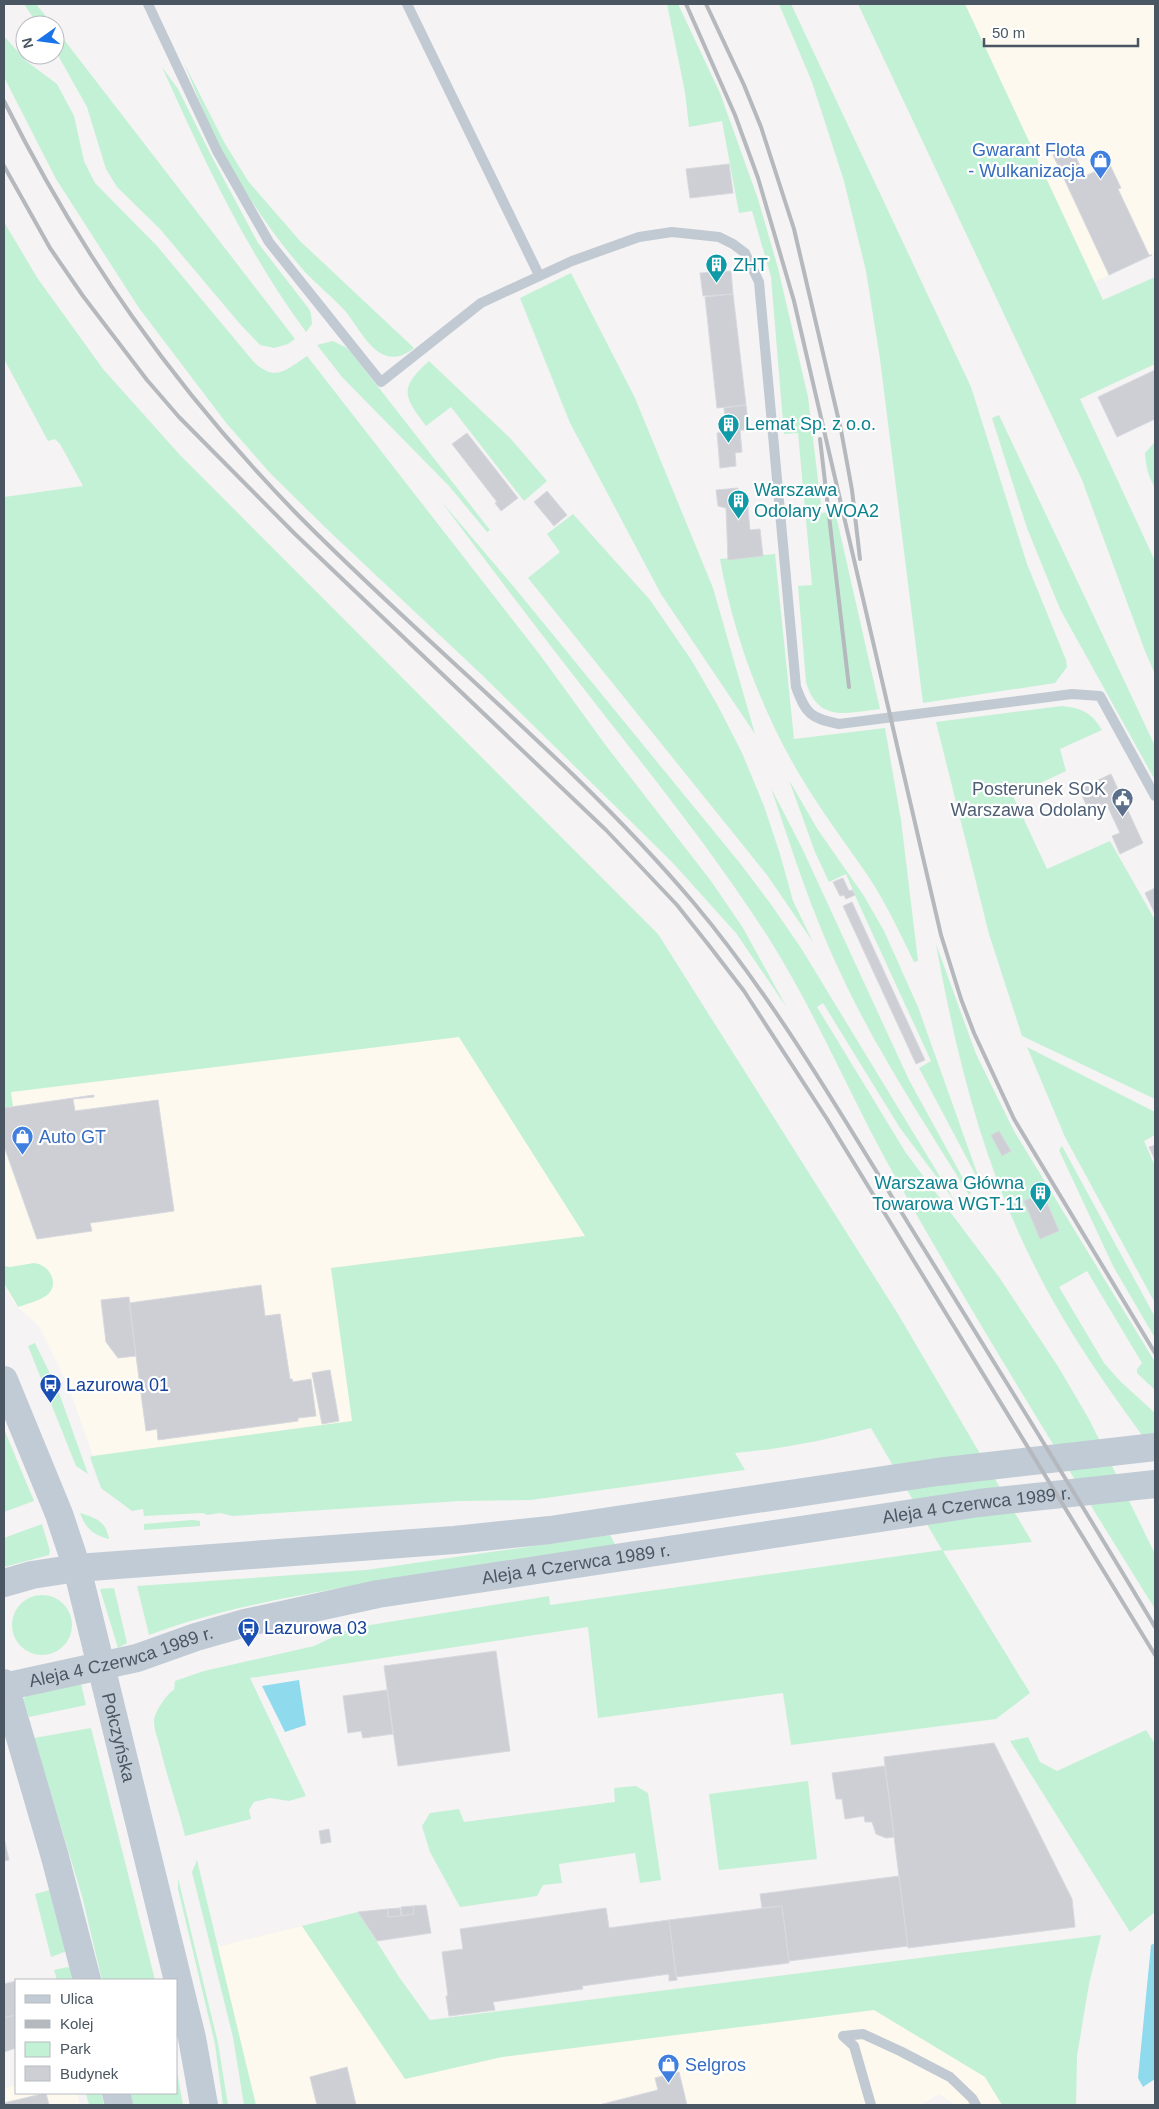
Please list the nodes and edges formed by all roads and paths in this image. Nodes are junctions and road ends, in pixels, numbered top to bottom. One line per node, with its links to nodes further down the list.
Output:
1 (148, 4): 3 (lane)
2 (407, 4): 3 (lane)
3 (539, 275): 4 (lane)
4 (1155, 796)
5 (4, 1380): 8 (main road, Połczyńska)
6 (1155, 1447): 8 (main road, Aleja 4 Czerwca 1989 r.)
7 (1155, 1484): 10 (main road, Aleja 4 Czerwca 1989 r.)
8 (77, 1568): 9 (main road, Aleja 4 Czerwca 1989 r.); 10 (main road, Połczyńska)
9 (4, 1583)
10 (101, 1667): 11 (main road, Aleja 4 Czerwca 1989 r.); 13 (main road, Połczyńska)
11 (4, 1686): 12 (main road)
12 (87, 1979)
13 (178, 1979)
14 (178, 1981): 15 (main road, Połczyńska)
15 (204, 2105)
16 (871, 2105): 17 (lane)
17 (976, 2105)

